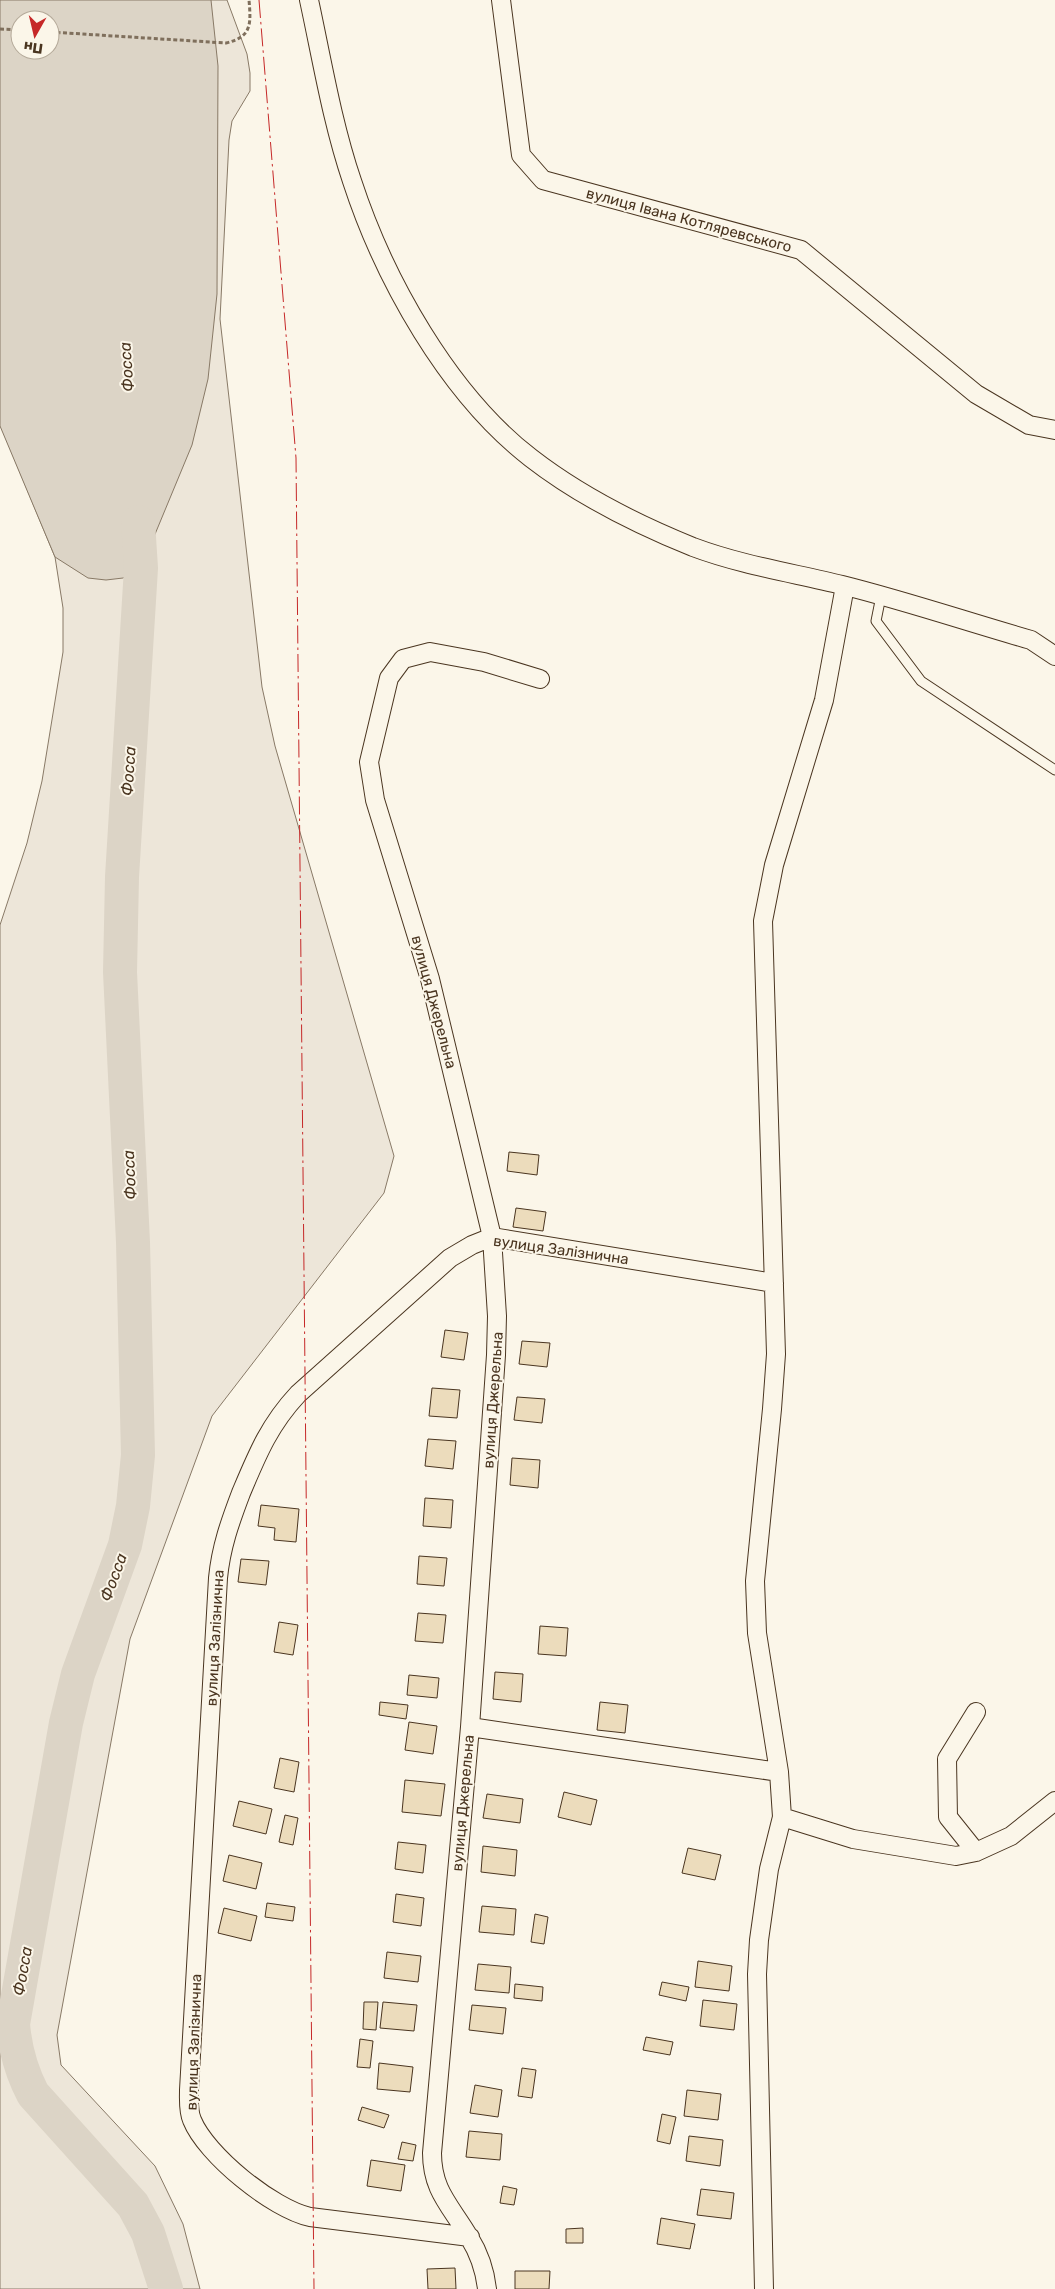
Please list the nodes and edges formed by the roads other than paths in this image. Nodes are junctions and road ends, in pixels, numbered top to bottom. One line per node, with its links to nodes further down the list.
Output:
1 (309, 0): 4 (street)
2 (501, 0): 3 (street, вулиця Івана Котляревського)
3 (1055, 430)
4 (844, 586): 5 (street); 10 (street)
5 (881, 596): 6 (street); 8 (lane)
6 (1055, 656)
7 (540, 679): 9 (street, вулиця Джерельна)
8 (1055, 770)
9 (492, 1237): 10 (street, вулиця Залізнична); 12 (street, вулиця Джерельна); 17 (street, вулиця Залізнична)
10 (774, 1283): 13 (street)
11 (976, 1712): 16 (street)
12 (470, 1728): 13 (street); 17 (street, вулиця Джерельна)
13 (779, 1772): 15 (street)
14 (1055, 1801): 16 (street)
15 (782, 1818): 16 (street); 19 (street)
16 (976, 1852)
17 (470, 2237): 18 (street, вулиця Джерельна)
18 (487, 2289)
19 (764, 2289)

